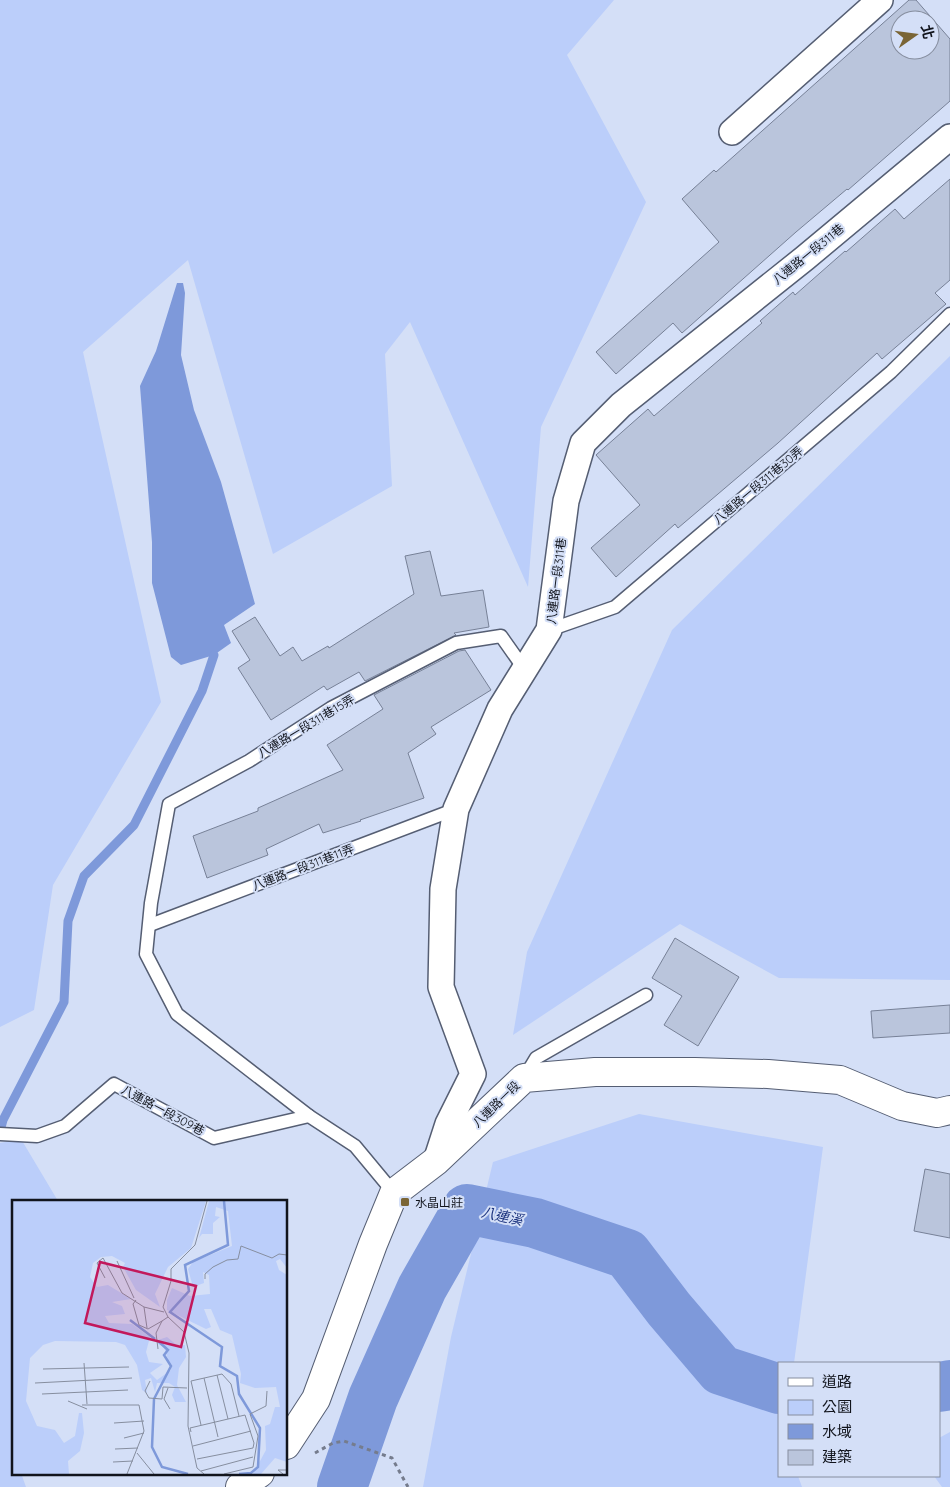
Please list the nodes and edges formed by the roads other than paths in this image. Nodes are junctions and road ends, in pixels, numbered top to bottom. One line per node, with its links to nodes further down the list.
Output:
1 (880, 0): 2 (street)
2 (732, 132)
3 (950, 137): 5 (street, 八連路一段311巷)
4 (950, 314): 5 (lane, 八連路一段311巷30弄)
5 (549, 630): 6 (street, 八連路一段311巷)
6 (525, 670): 7 (street, 八連路一段311巷); 8 (lane, 八連路一段311巷15弄)
7 (456, 809): 8 (lane, 八連路一段311巷11弄); 14 (street, 八連路一段311巷)
8 (150, 925): 12 (lane)
9 (646, 995): 10 (lane)
10 (524, 1078): 11 (street, 八連路一段); 14 (street, 八連路一段)
11 (950, 1110)
12 (309, 1116): 13 (lane, 八連路一段309巷); 15 (lane)
13 (0, 1134)
14 (436, 1161): 15 (street, 八連路一段)
15 (394, 1193): 16 (street, 八連路一段)
16 (288, 1443)
17 (259, 1474): 18 (street)
18 (240, 1487)

